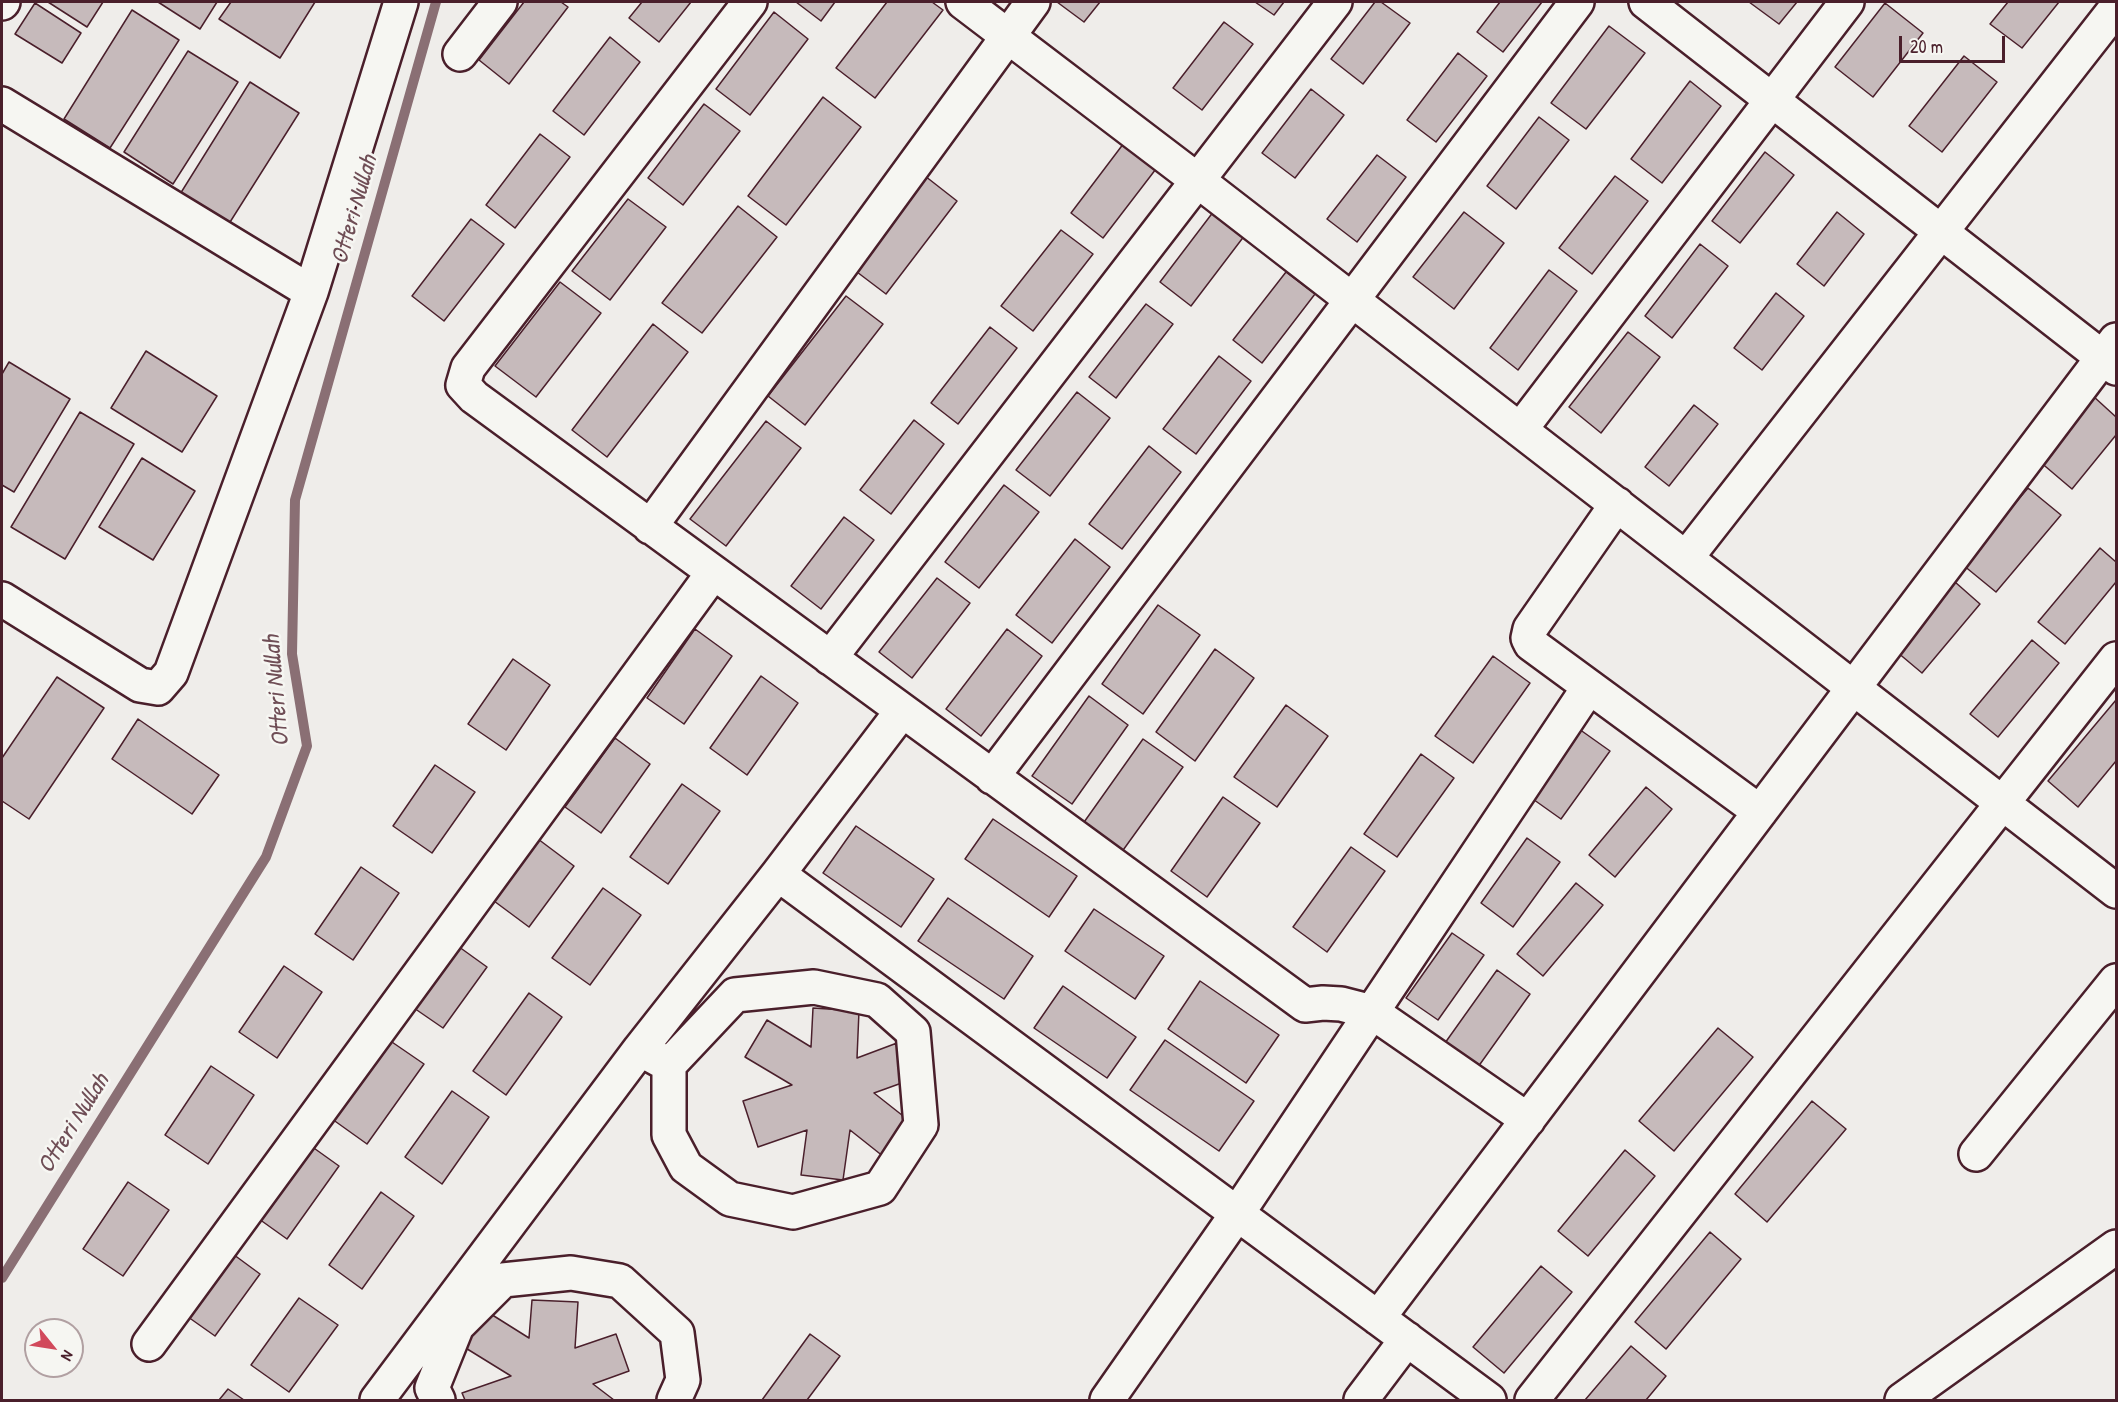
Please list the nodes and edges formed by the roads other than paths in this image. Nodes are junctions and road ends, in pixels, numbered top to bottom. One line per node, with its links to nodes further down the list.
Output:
1 (401, 2): 17 (street)
2 (500, 2): 12 (street)
3 (750, 2): 22 (street)
4 (963, 2): 11 (street)
5 (1033, 2): 11 (street)
6 (1335, 2): 15 (street)
7 (1577, 2): 18 (street)
8 (1646, 2): 13 (street)
9 (1847, 2): 13 (street)
10 (2116, 8): 16 (street)
11 (1008, 38): 15 (street); 22 (street)
12 (460, 54)
13 (1772, 99): 16 (street); 20 (street)
14 (2, 104): 17 (street)
15 (1197, 180): 18 (street); 26 (street)
16 (1942, 232): 19 (street); 23 (street)
17 (311, 292): 25 (street)
18 (1352, 299): 20 (street); 31 (street)
19 (2112, 355): 29 (street)
20 (1520, 430): 21 (street)
21 (1617, 504): 23 (street); 28 (street)
22 (650, 527): 24 (street)
23 (1686, 558): 29 (street)
24 (714, 573): 26 (street); 47 (street)
25 (2, 599)
26 (830, 658): 30 (street)
27 (2116, 659): 32 (street)
28 (1589, 687): 33 (street); 37 (street)
29 (1854, 688): 32 (street); 33 (street)
30 (902, 711): 31 (street); 34 (street)
31 (992, 777): 37 (street)
32 (2003, 803): 35 (street); 54 (street)
33 (1760, 812): 40 (street)
34 (778, 874): 38 (street); 42 (street)
35 (2116, 891)
36 (2116, 981): 41 (street)
37 (1371, 1012): 40 (street); 42 (street)
38 (640, 1049): 39 (street); 45 (street)
39 (669, 1065): 39 (street)
40 (1528, 1120): 44 (street)
41 (1976, 1154)
42 (1237, 1214): 44 (street); 51 (street)
43 (2116, 1246): 55 (street)
44 (1378, 1318): 46 (street)
45 (448, 1321): 48 (street); 49 (street); 50 (street)
46 (1407, 1339): 52 (street); 53 (street)
47 (149, 1344)
48 (377, 1401)
49 (438, 1401)
50 (674, 1401)
51 (1107, 1401)
52 (1361, 1401)
53 (1490, 1401)
54 (1532, 1401)
55 (1902, 1401)

